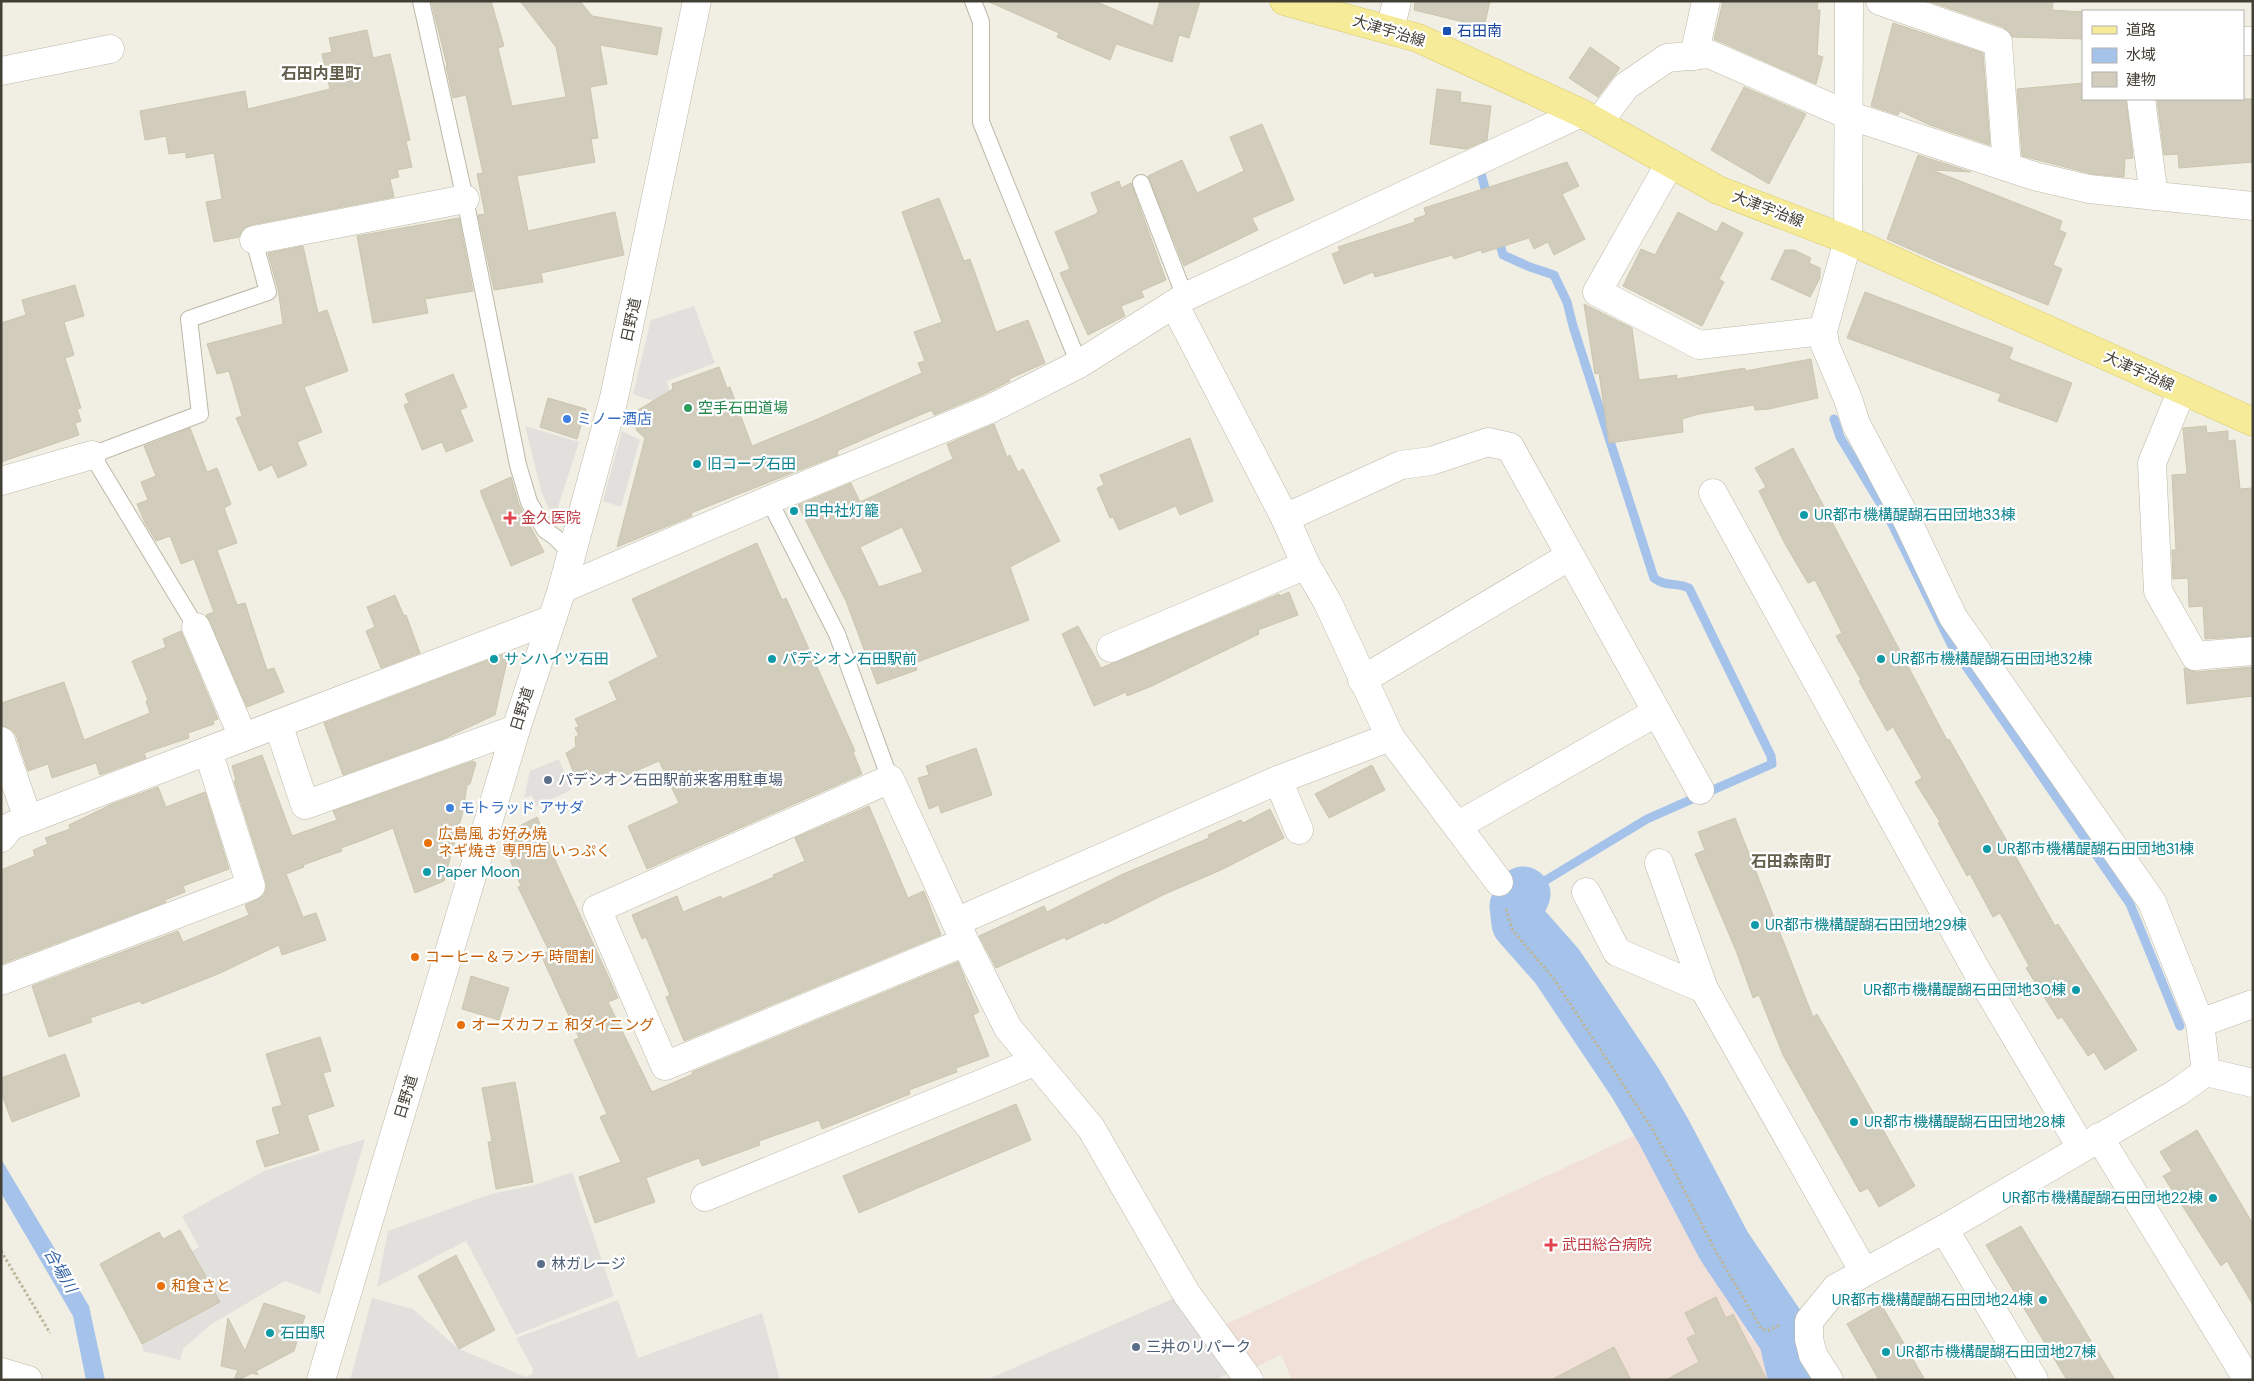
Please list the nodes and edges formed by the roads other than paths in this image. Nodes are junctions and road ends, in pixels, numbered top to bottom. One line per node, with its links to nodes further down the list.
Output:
1 (421, 1): 20 (lane)
2 (697, 1): 34 (street, 日野道)
3 (973, 1): 26 (lane)
4 (1284, 1): 9 (main road, 大津宇治線)
5 (1397, 1): 9 (street)
6 (1706, 1): 11 (street)
7 (1849, 1): 14 (street)
8 (1880, 1): 17 (street)
9 (1390, 30): 15 (main road, 大津宇治線)
10 (110, 49): 12 (street)
11 (1694, 56): 14 (street); 15 (street)
12 (1, 71)
13 (2141, 100): 19 (street)
14 (1848, 115): 17 (street); 23 (street)
15 (1589, 118): 16 (main road, 大津宇治線); 24 (street)
16 (1670, 163): 23 (main road, 大津宇治線); 25 (street)
17 (2007, 167): 19 (street)
18 (1141, 183): 24 (lane)
19 (2154, 196): 21 (street)
20 (465, 199): 22 (street); 34 (lane)
21 (2253, 206)
22 (254, 240): 29 (lane)
23 (1848, 240): 25 (street); 27 (main road, 大津宇治線)
24 (1180, 301): 26 (street); 33 (street)
25 (1823, 331): 64 (street)
26 (1079, 364): 32 (street)
27 (2182, 390): 28 (main road, 大津宇治線); 41 (street)
28 (2253, 422)
29 (92, 456): 30 (street); 39 (lane)
30 (1, 480)
31 (1713, 493): 68 (street)
32 (768, 500): 37 (street); 50 (lane)
33 (1285, 518): 35 (street); 36 (street)
34 (571, 553): 37 (street, 日野道)
35 (1570, 556): 42 (street); 43 (street)
36 (1306, 565): 40 (street); 42 (street)
37 (562, 589): 38 (street, 日野道)
38 (550, 620): 44 (street); 45 (street, 日野道)
39 (196, 627): 46 (street)
40 (1111, 648)
41 (2253, 651)
42 (1362, 680): 47 (street)
43 (1657, 712): 52 (street); 54 (street)
44 (278, 724): 45 (street); 46 (street)
45 (516, 729): 74 (street, 日野道)
46 (243, 737): 49 (street)
47 (1390, 738): 51 (street); 54 (street)
48 (1, 741): 53 (street)
49 (208, 751): 53 (street); 61 (street)
50 (890, 779): 60 (street); 60 (street)
51 (1278, 780): 55 (street); 60 (street)
52 (1700, 790)
53 (28, 820): 56 (street)
54 (1457, 826): 58 (street)
55 (1299, 830)
56 (1, 838)
57 (1659, 863): 62 (street)
58 (1499, 882)
59 (1586, 892): 62 (street)
60 (961, 932): 65 (street)
61 (1, 981)
62 (1704, 989): 71 (street)
63 (2253, 1004): 64 (street)
64 (2200, 1023): 66 (street)
65 (1034, 1062): 69 (street); 75 (street)
66 (2206, 1072): 67 (street); 68 (street)
67 (2253, 1083)
68 (2090, 1142): 70 (street); 78 (street)
69 (705, 1197)
70 (1944, 1229): 71 (street); 77 (street)
71 (1864, 1272): 76 (street)
72 (1, 1372): 73 (street)
73 (28, 1380)
74 (321, 1380)
75 (1249, 1380)
76 (1829, 1380)
77 (2034, 1380)
78 (2248, 1380)

